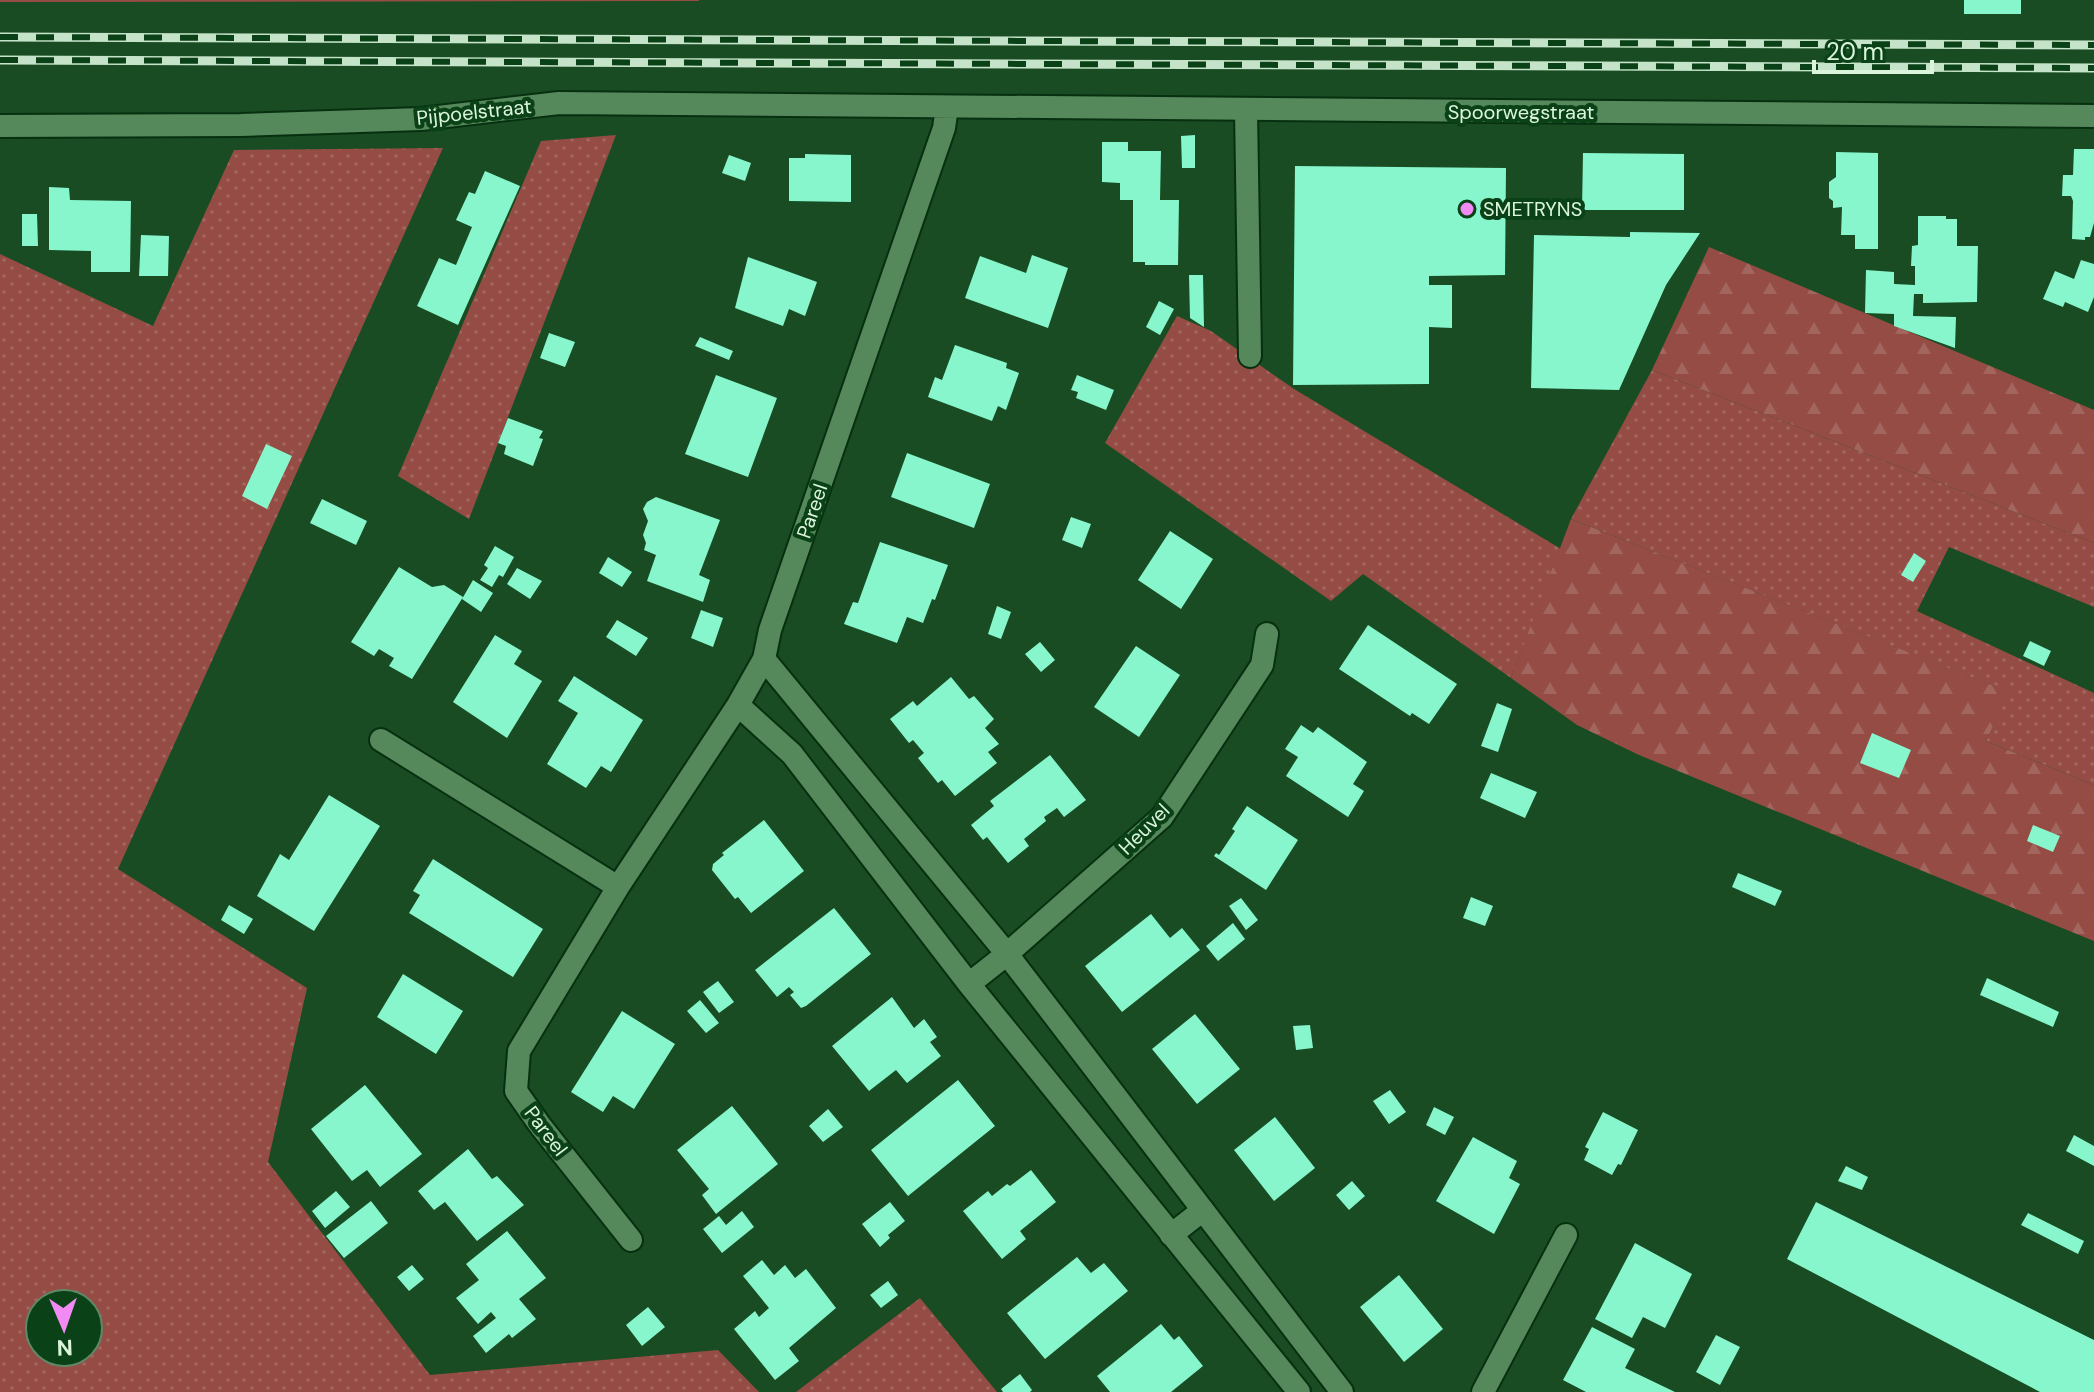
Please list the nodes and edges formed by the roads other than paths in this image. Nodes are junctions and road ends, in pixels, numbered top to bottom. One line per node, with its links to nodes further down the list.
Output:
1 (947, 107): 2 (street, Spoorwegstraat); 4 (street, Pijpoelstraat); 7 (street, Pareel)
2 (1246, 111): 3 (street, Spoorwegstraat); 5 (street)
3 (2094, 116)
4 (0, 126)
5 (1250, 356)
6 (1267, 634): 11 (street, Heuvel)
7 (764, 659): 8 (street, Pareel); 11 (street)
8 (738, 705): 10 (street, Pareel); 12 (street)
9 (381, 740): 10 (street)
10 (618, 887): 16 (street, Pareel)
11 (1007, 954): 12 (street, Heuvel); 13 (street)
12 (969, 984): 14 (street)
13 (1203, 1210): 14 (street); 18 (street)
14 (1171, 1235): 17 (street)
15 (1566, 1235): 19 (street)
16 (631, 1240)
17 (1299, 1392)
18 (1342, 1392)
19 (1483, 1392)

